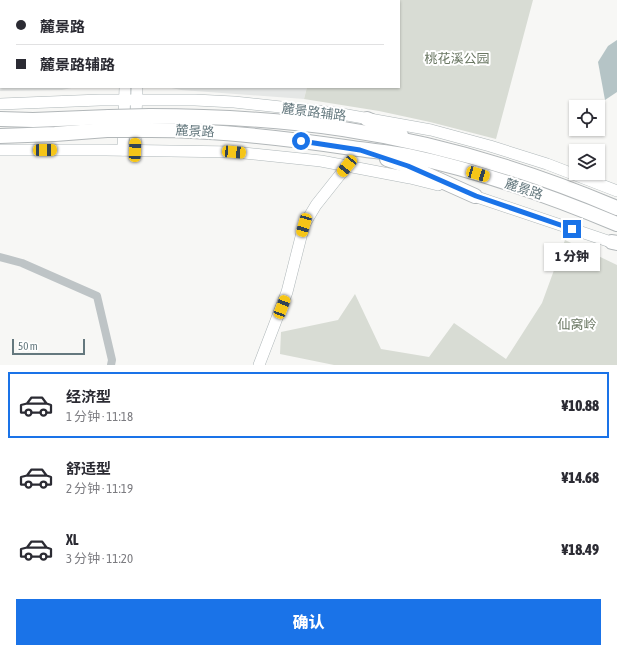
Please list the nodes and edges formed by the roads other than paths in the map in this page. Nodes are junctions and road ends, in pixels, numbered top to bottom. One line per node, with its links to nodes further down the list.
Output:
1 (125, 88): 3 (street)
2 (137, 88): 4 (street)
3 (125, 100): 4 (street, 麓景路辅路); 5 (street, 麓景路辅路); 13 (street)
4 (136, 100): 7 (street, 麓景路辅路); 14 (street)
5 (0, 104)
6 (0, 119): 8 (highway, 麓景路)
7 (367, 119): 11 (highway); 17 (street, 麓景路辅路)
8 (108, 123): 9 (highway, 麓景路, bridge); 10 (highway, 麓景路)
9 (150, 123): 11 (highway, 麓景路); 15 (highway, 麓景路)
10 (0, 136)
11 (421, 144): 19 (highway, 麓景路)
12 (0, 150): 13 (street)
13 (123, 150): 14 (street)
14 (135, 150): 16 (street)
15 (360, 150): 18 (highway); 20 (highway, 麓景路)
16 (347, 166): 18 (street); 24 (street)
17 (617, 191)
18 (476, 196): 21 (street)
19 (617, 208)
20 (617, 224)
21 (615, 243)
22 (0, 258): 23 (street)
23 (111, 365)
24 (259, 365)

